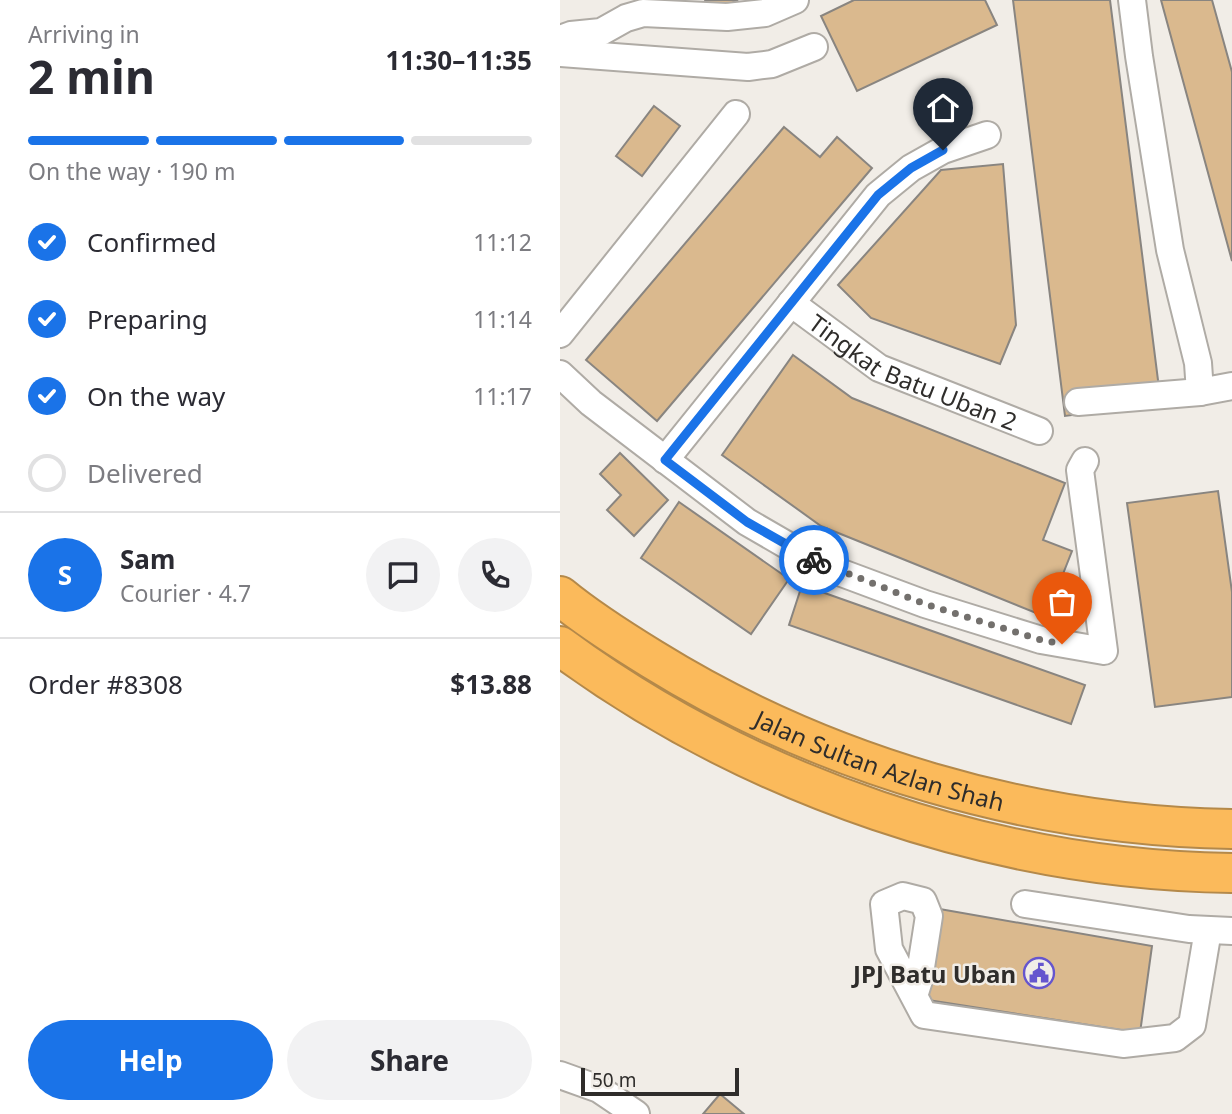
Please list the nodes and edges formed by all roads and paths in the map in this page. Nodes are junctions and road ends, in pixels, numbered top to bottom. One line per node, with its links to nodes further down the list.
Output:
1 (795, 0): 3 (street)
2 (1132, 0): 12 (street)
3 (560, 39)
4 (814, 47): 5 (street)
5 (560, 53)
6 (736, 114): 9 (street)
7 (987, 135): 8 (street)
8 (791, 303): 14 (street, Tingkat Batu Uban 2); 15 (street)
9 (560, 334)
10 (560, 374): 15 (street)
11 (1232, 386): 12 (street)
12 (1200, 392): 13 (street)
13 (1078, 402)
14 (1039, 431)
15 (665, 460): 16 (street)
16 (1084, 461)
17 (560, 596): 19 (highway, Jalan Sultan Azlan Shah)
18 (560, 646): 20 (highway, Jalan Sultan Azlan Shah)
19 (1232, 829)
20 (1232, 873)
21 (1026, 904): 22 (street)
22 (1210, 930): 23 (street)
23 (914, 996)
24 (560, 1075): 25 (street)
25 (634, 1113)

